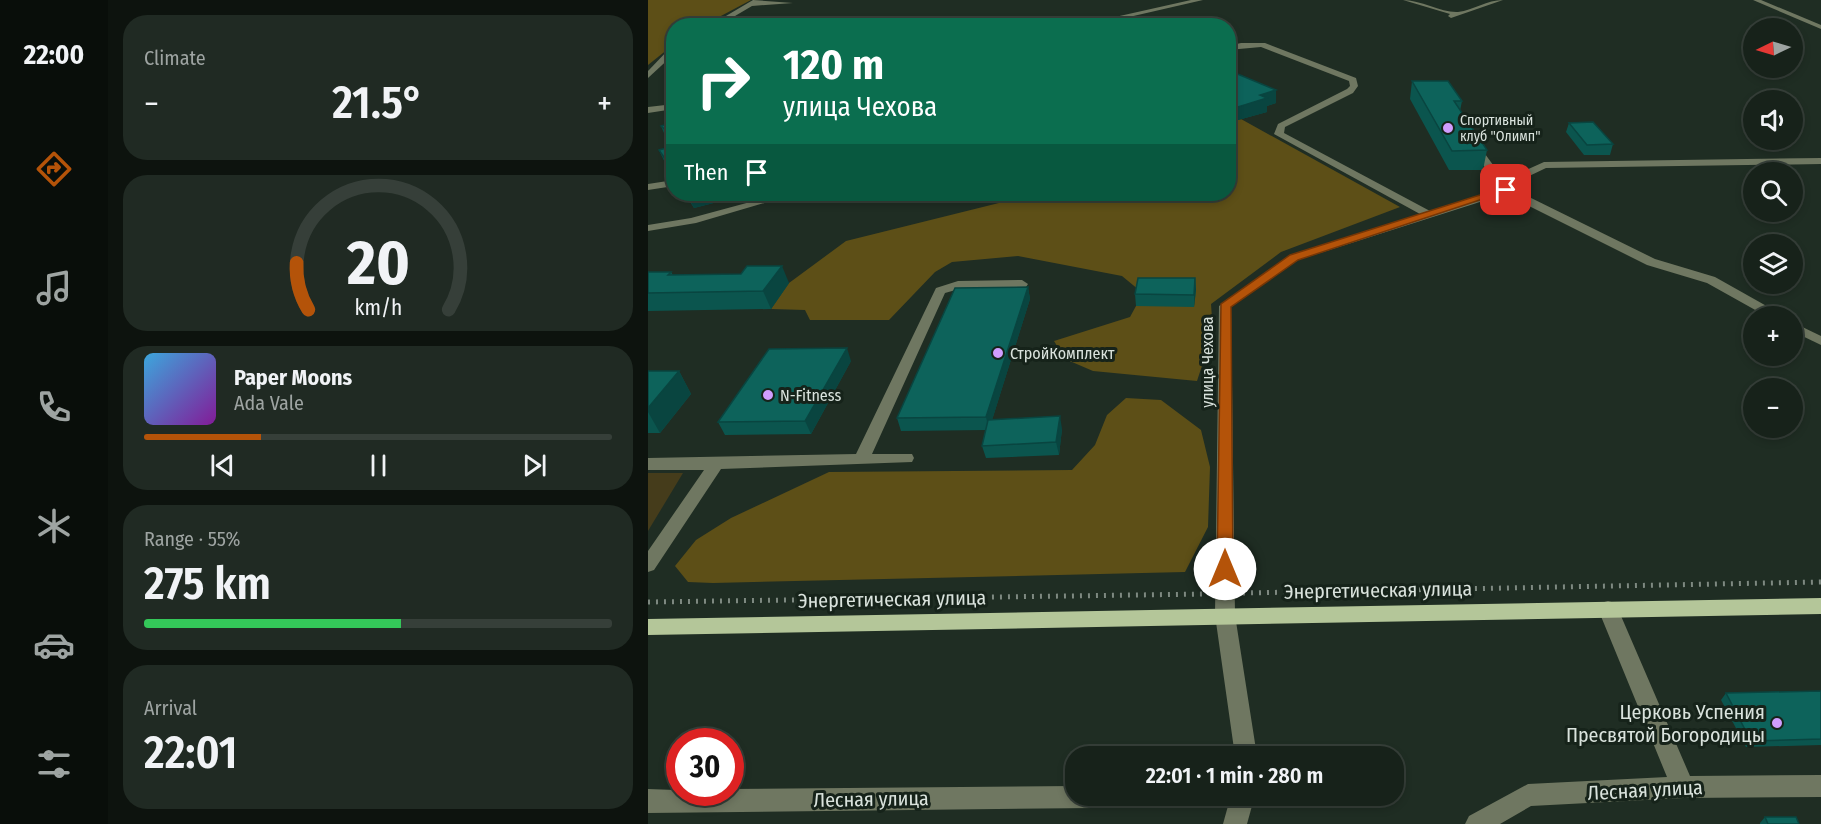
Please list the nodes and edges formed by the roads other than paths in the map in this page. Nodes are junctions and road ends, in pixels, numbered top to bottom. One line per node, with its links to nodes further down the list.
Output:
1 (1200, 0): 8 (street)
2 (1406, 0): 3 (street)
3 (1500, 0)
4 (1755, 0): 9 (street)
5 (755, 2): 6 (street); 7 (street)
6 (790, 3)
7 (726, 18)
8 (1116, 18)
9 (1821, 27)
10 (1236, 46): 21 (street)
11 (666, 56): 12 (street)
12 (648, 76)
13 (666, 107): 14 (street)
14 (648, 110)
15 (1466, 135): 19 (street)
16 (1821, 161): 19 (street, улица Чехова)
17 (666, 184): 18 (street)
18 (648, 187)
19 (1506, 190): 21 (street, улица Чехова); 24 (street)
20 (765, 201): 22 (street)
21 (1430, 215): 34 (street, улица Чехова)
22 (648, 228)
23 (1022, 284): 28 (street)
24 (1756, 306)
25 (1803, 332): 26 (street)
26 (1821, 341)
27 (906, 458): 28 (street)
28 (862, 459): 30 (street)
29 (648, 464): 30 (street)
30 (716, 464): 31 (street)
31 (648, 565)
32 (1821, 606): 33 (main road, Энергетическая улица)
33 (1608, 609): 34 (main road, Энергетическая улица); 38 (street)
34 (1225, 615): 35 (main road, Энергетическая улица); 36 (street)
35 (648, 627)
36 (1245, 746)
37 (1821, 786): 38 (street, Лесная улица)
38 (1683, 787): 43 (street, Лесная улица)
39 (1065, 797): 40 (street, Лесная улица)
40 (648, 801)
41 (1240, 806): 42 (street)
42 (1234, 824)
43 (1477, 824)

